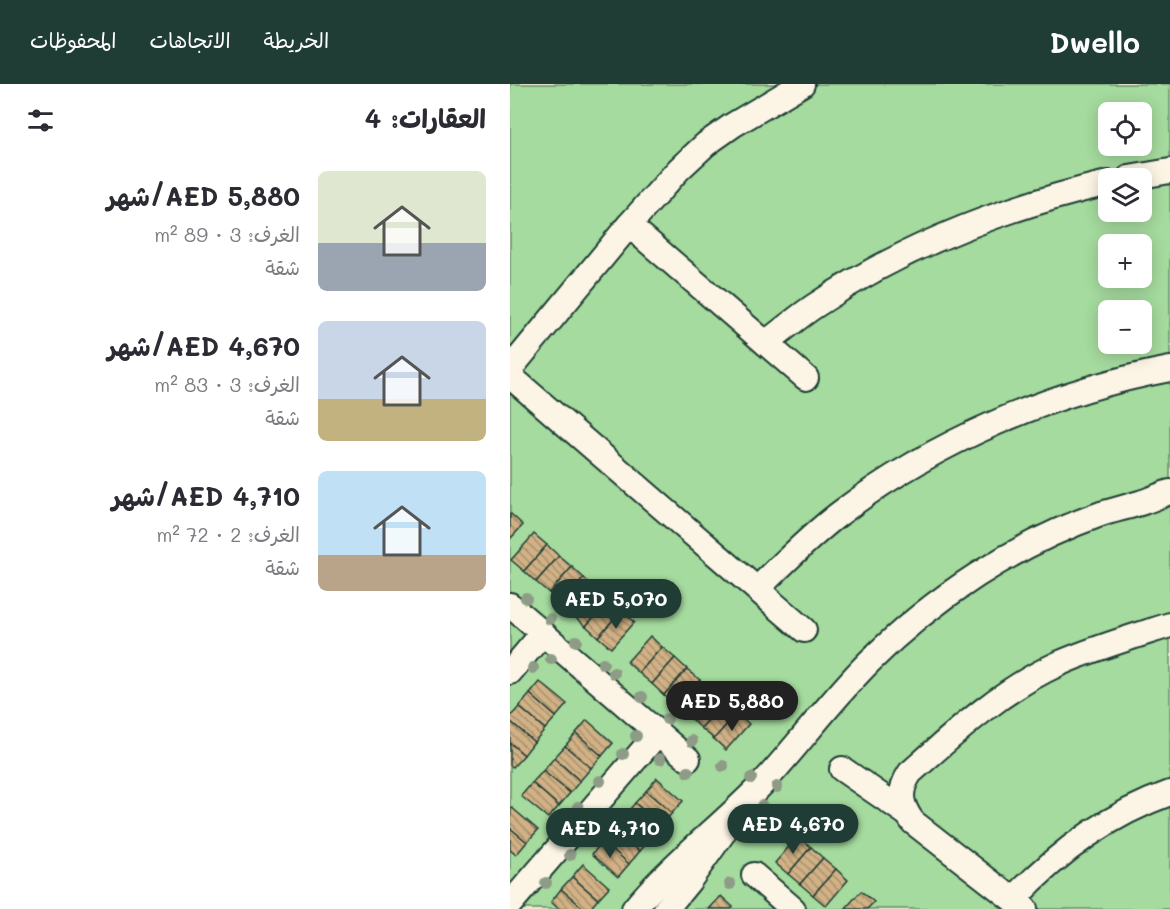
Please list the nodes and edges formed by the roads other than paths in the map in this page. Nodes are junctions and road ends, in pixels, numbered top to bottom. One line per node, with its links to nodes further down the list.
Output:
1 (802, 84): 5 (street)
2 (1170, 171): 3 (street)
3 (1152, 174)
4 (1098, 186): 6 (street)
5 (629, 225): 6 (street); 7 (street)
6 (766, 343): 10 (street)
7 (510, 369)
8 (1170, 369): 14 (street)
9 (510, 376): 14 (street)
10 (806, 378)
11 (1170, 492): 12 (street)
12 (1143, 502): 13 (street); 25 (street)
13 (1170, 506)
14 (758, 588): 17 (street)
15 (510, 605): 18 (street)
16 (1170, 625): 24 (street)
17 (804, 630)
18 (543, 633): 19 (street); 20 (street)
19 (510, 672)
20 (658, 733): 21 (street); 27 (street)
21 (688, 759)
22 (842, 770): 24 (street)
23 (1170, 793): 28 (street)
24 (906, 813): 28 (street)
25 (681, 874): 29 (street); 30 (street)
26 (754, 874): 31 (street)
27 (510, 904)
28 (1019, 904)
29 (634, 909)
30 (666, 909)
31 (793, 909)

